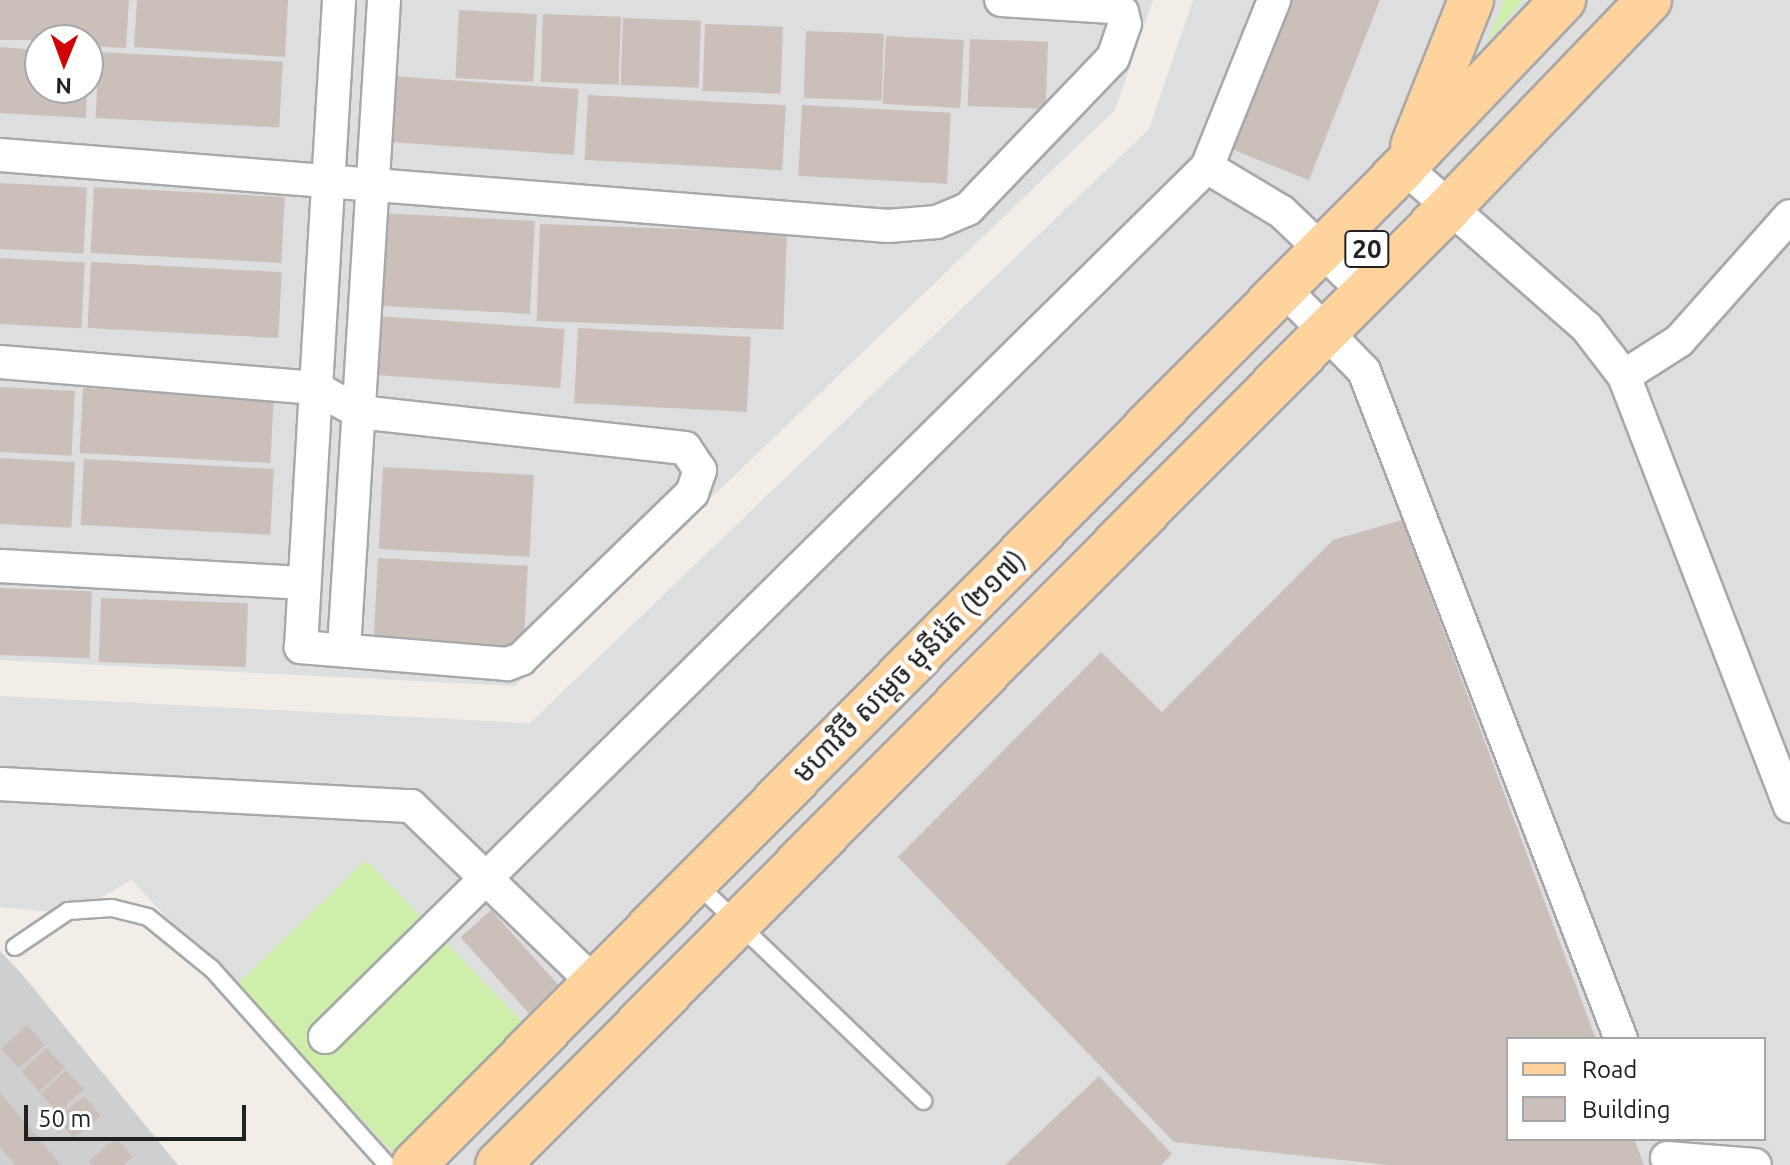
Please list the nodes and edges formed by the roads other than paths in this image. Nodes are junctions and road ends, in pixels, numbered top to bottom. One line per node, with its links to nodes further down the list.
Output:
1 (339, 0): 11 (street)
2 (384, 0): 12 (street)
3 (1001, 0): 12 (street)
4 (1274, 0): 9 (street)
5 (1471, 0): 10 (main road, មហាវិថី សម្តេច មុនីរ៉េត (២១៧) / 20)
6 (1563, 0): 10 (main road, មហាវិថី សម្តេច មុនីរ៉េត (២១៧))
7 (1649, 0): 13 (main road, មហាវិថី សម្តេច មុនីរ៉េត (២១៧))
8 (0, 155): 11 (street)
9 (1207, 167): 15 (street); 28 (street)
10 (1404, 167): 13 (street); 15 (main road, មហាវិថី សម្តេច មុនីរ៉េត (២១៧)); 16 (main road, មហាវិថី សម្តេច មុនីរ៉េត (២១៧) / 20)
11 (328, 178): 12 (street); 21 (street)
12 (373, 181): 22 (street)
13 (1448, 209): 16 (main road, មហាវិថី សម្តេច មុនីរ៉េត (២១៧)); 20 (street)
14 (1790, 216): 20 (street)
15 (1322, 250): 16 (street); 17 (main road, មហាវិថី សម្តេច មុនីរ៉េត (២១៧))
16 (1359, 286): 18 (main road, មហាវិថី សម្តេច មុនីរ៉េត (២១៧) / 20)
17 (1283, 288): 18 (street); 29 (main road, មហាវិថី សម្តេច មុនីរ៉េត (២១៧))
18 (1327, 330): 30 (main road, មហាវិថី សម្តេច មុនីរ៉េត (២១៧)); 34 (street)
19 (0, 362): 21 (street)
20 (1624, 376): 27 (street)
21 (316, 388): 22 (street); 24 (street)
22 (359, 412): 25 (street); 25 (street)
23 (0, 566): 24 (street)
24 (304, 583): 25 (street)
25 (344, 649)
26 (0, 784): 28 (street)
27 (1790, 806)
28 (489, 880): 32 (street); 33 (street)
29 (695, 881): 30 (lane); 32 (main road, មហាវិថី សម្តេច មុនីរ៉េត (២១៧))
30 (738, 923): 35 (lane); 39 (main road, មហាវិថី សម្តេច មុនីរ៉េត (២១៧))
31 (15, 947): 37 (lane)
32 (594, 983): 38 (main road, មហាវិថី សម្តេច មុនីរ៉េត (២១៧))
33 (325, 1037)
34 (1620, 1037)
35 (923, 1101)
36 (1664, 1154): 40 (street)
37 (387, 1165)
38 (414, 1165)
39 (498, 1165)
40 (1755, 1165)

